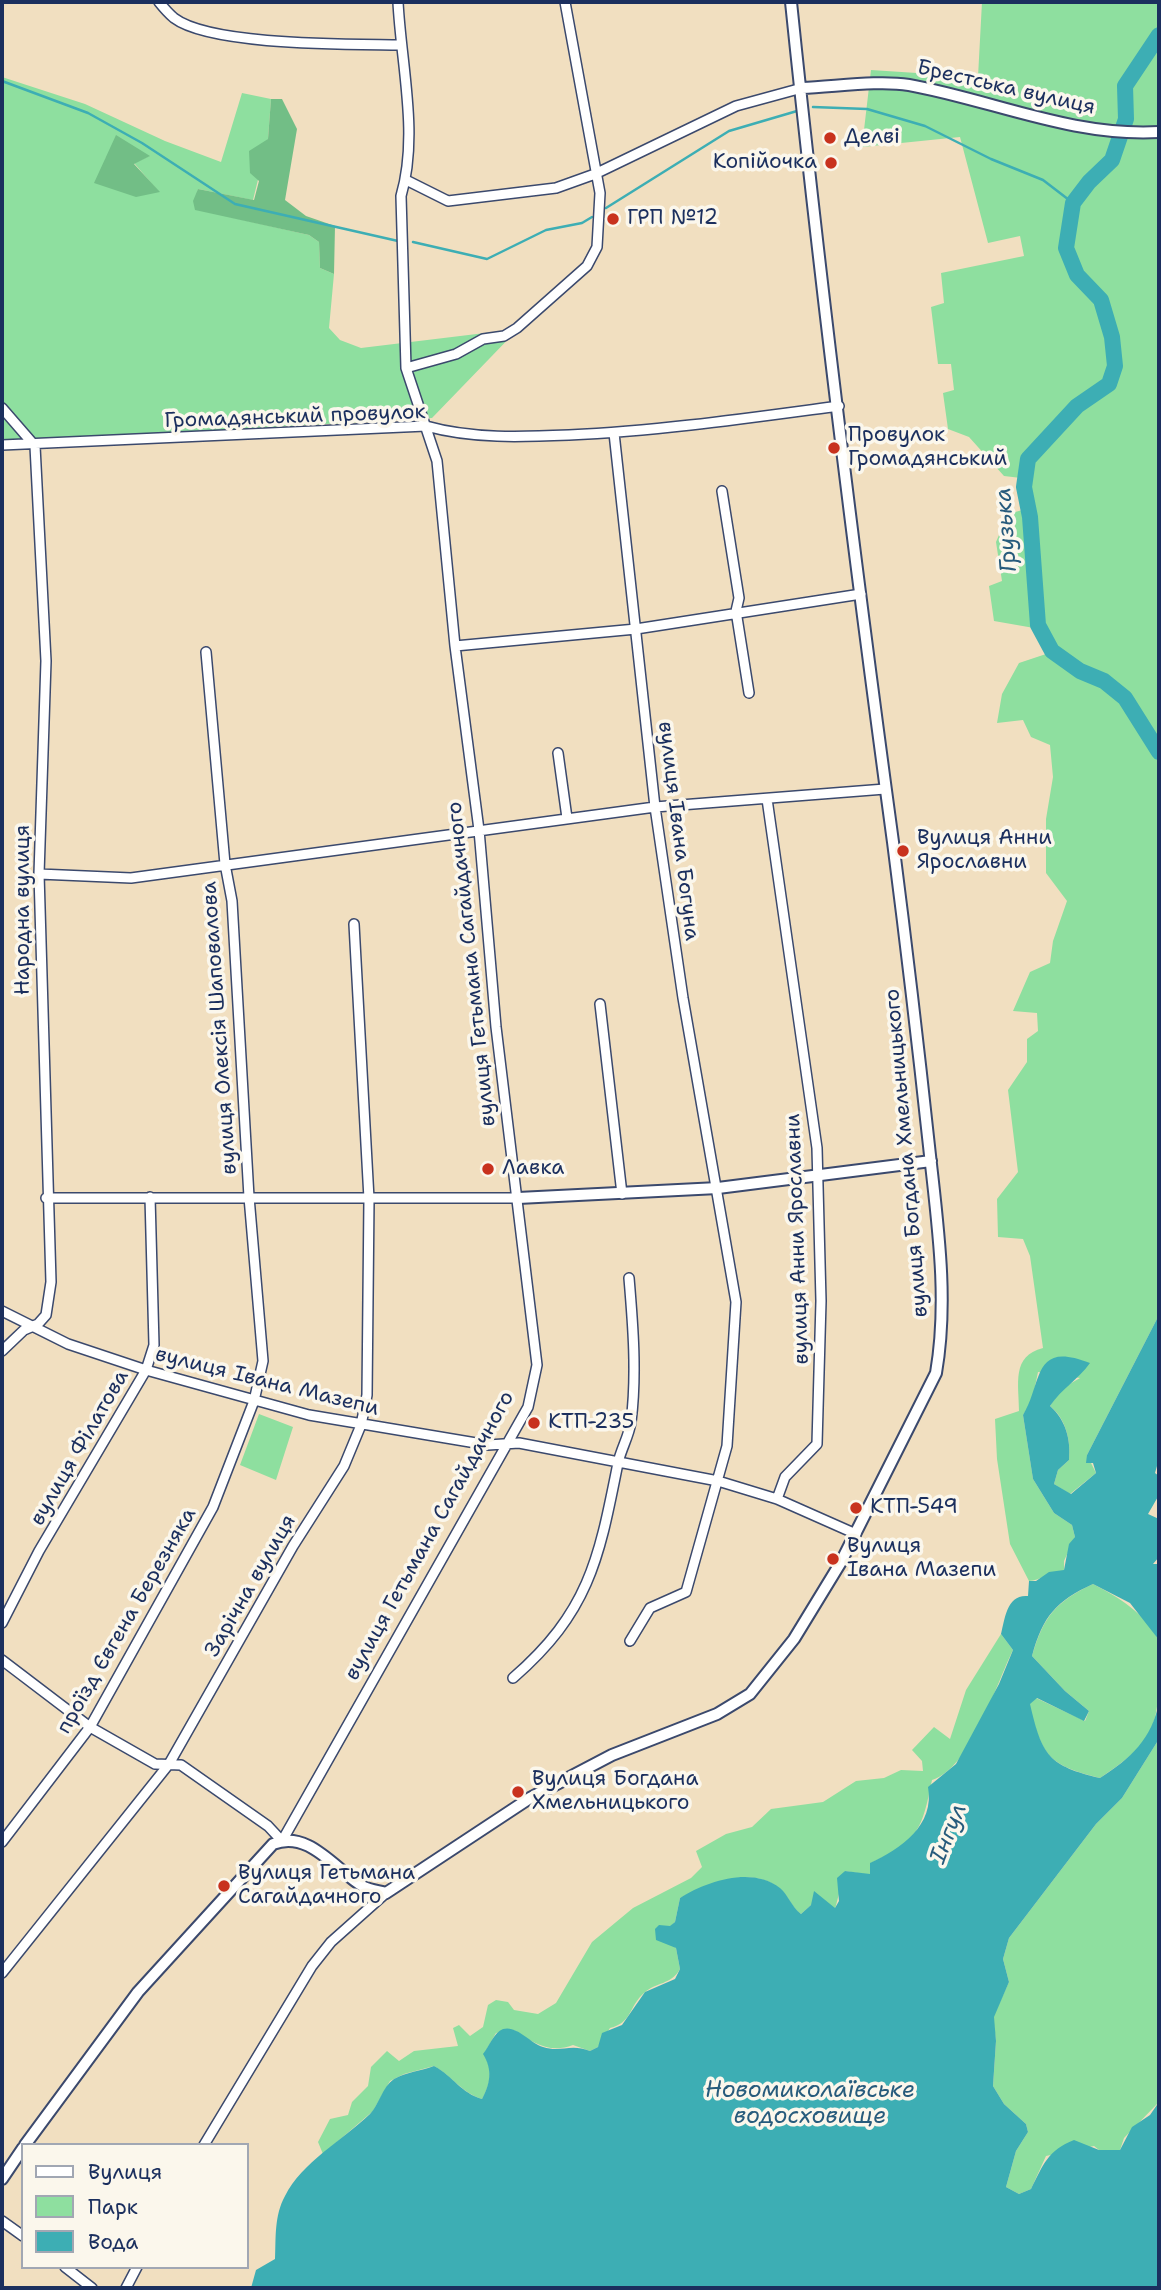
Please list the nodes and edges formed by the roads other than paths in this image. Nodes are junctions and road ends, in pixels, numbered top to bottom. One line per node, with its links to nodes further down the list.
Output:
1 (159, 2): 5 (street)
2 (398, 2): 5 (street, вулиця Гетьмана Сагайдачного)
3 (565, 2): 8 (street)
4 (791, 2): 6 (street, вулиця Богдана Хмельницького)
5 (400, 45): 9 (street, вулиця Гетьмана Сагайдачного)
6 (802, 89): 7 (street, Брестська вулиця); 8 (street); 11 (street, вулиця Богдана Хмельницького)
7 (1159, 132)
8 (595, 174): 9 (street); 10 (street)
9 (406, 180): 10 (street, вулиця Гетьмана Сагайдачного)
10 (406, 368): 13 (street, вулиця Гетьмана Сагайдачного)
11 (839, 406): 14 (street, Громадянський провулок); 18 (street, вулиця Богдана Хмельницького)
12 (2, 408): 16 (street)
13 (426, 426): 14 (street, Громадянський провулок); 16 (street, Громадянський провулок); 21 (street, вулиця Гетьмана Сагайдачного)
14 (614, 433): 20 (street, вулиця Івана Богуна)
15 (2, 445): 16 (street, Громадянський провулок)
16 (35, 446): 31 (street, Народна вулиця)
17 (722, 491): 19 (street)
18 (861, 594): 19 (street); 25 (street, вулиця Богдана Хмельницького)
19 (736, 611): 20 (street); 23 (street)
20 (636, 629): 21 (street); 27 (street, вулиця Івана Богуна)
21 (455, 646): 29 (street, вулиця Гетьмана Сагайдачного)
22 (206, 652): 30 (street, вулиця Олексія Шаповалова)
23 (749, 693)
24 (558, 754): 28 (street)
25 (885, 789): 26 (street); 34 (street, вулиця Богдана Хмельницького)
26 (766, 799): 27 (street); 35 (street, вулиця Анни Ярославни)
27 (655, 807): 28 (street); 36 (street, вулиця Івана Богуна)
28 (567, 818): 29 (street)
29 (479, 830): 30 (street); 41 (street, вулиця Гетьмана Сагайдачного)
30 (225, 864): 31 (street); 39 (street, вулиця Олексія Шаповалова)
31 (39, 874): 40 (street, Народна вулиця)
32 (354, 925): 42 (street)
33 (600, 1004): 37 (street)
34 (930, 1161): 35 (street); 54 (street, вулиця Богдана Хмельницького)
35 (816, 1174): 36 (street); 53 (street, вулиця Анни Ярославни)
36 (718, 1188): 37 (street); 52 (street, вулиця Івана Богуна)
37 (622, 1194): 41 (street)
38 (150, 1197): 39 (street); 40 (street); 47 (street, вулиця Філатова)
39 (249, 1197): 42 (street); 48 (street, вулиця Олексія Шаповалова)
40 (46, 1198): 45 (street, Народна вулиця)
41 (518, 1198): 42 (street); 50 (street, вулиця Гетьмана Сагайдачного)
42 (369, 1199): 49 (street)
43 (629, 1278): 51 (street)
44 (2, 1311): 45 (street, вулиця Івана Мазепи)
45 (29, 1327): 46 (street, Народна вулиця); 47 (street, вулиця Івана Мазепи)
46 (2, 1351)
47 (146, 1370): 48 (street, вулиця Івана Мазепи); 55 (street, вулиця Філатова)
48 (254, 1401): 49 (street, вулиця Івана Мазепи); 59 (street, проїзд Євгена Березняка)
49 (361, 1425): 50 (street, вулиця Івана Мазепи); 60 (street, Зарічна вулиця)
50 (505, 1445): 51 (street, вулиця Івана Мазепи); 61 (street, вулиця Гетьмана Сагайдачного)
51 (618, 1461): 52 (street, вулиця Івана Мазепи); 58 (street)
52 (718, 1481): 53 (street, вулиця Івана Мазепи); 56 (street, вулиця Івана Богуна)
53 (776, 1499): 54 (street, вулиця Івана Мазепи)
54 (856, 1534): 63 (street, вулиця Богдана Хмельницького)
55 (2, 1623)
56 (630, 1641)
57 (2, 1660): 59 (street)
58 (513, 1678)
59 (90, 1727): 60 (street); 62 (street, проїзд Євгена Березняка)
60 (169, 1764): 61 (street); 64 (street, Зарічна вулиця)
61 (282, 1841): 63 (street); 65 (street, вулиця Гетьмана Сагайдачного)
62 (2, 1842)
63 (386, 1893): 66 (street, вулиця Богдана Хмельницького)
64 (2, 1973)
65 (27, 2143)
66 (205, 2143)
67 (21, 2151): 68 (street, вулиця Гетьмана Сагайдачного)
68 (2, 2179)
69 (2, 2221): 70 (street)
70 (21, 2235)
71 (68, 2269): 73 (street)
72 (136, 2269): 74 (street)
73 (92, 2288)
74 (126, 2288)

